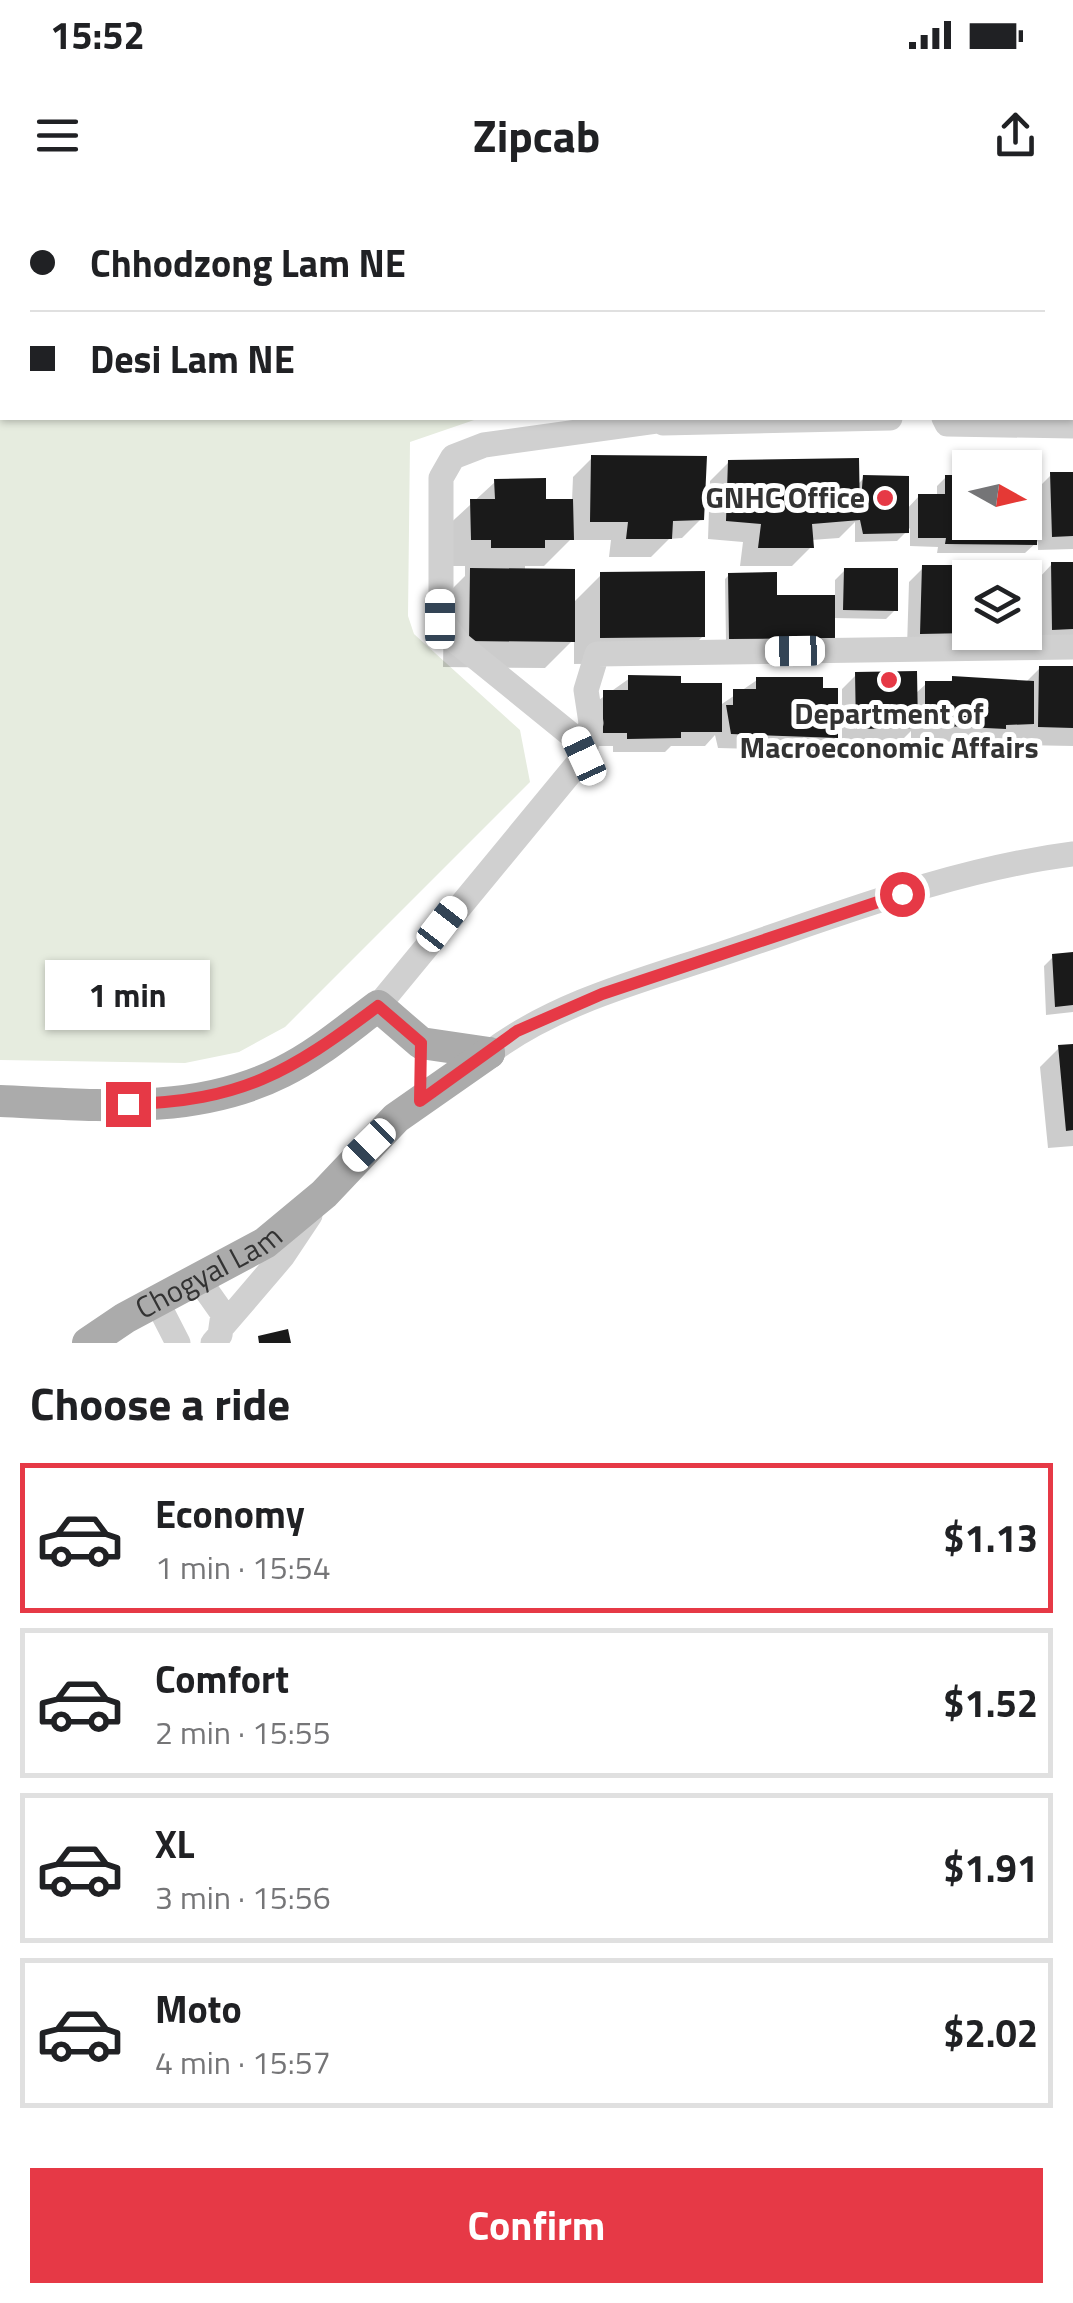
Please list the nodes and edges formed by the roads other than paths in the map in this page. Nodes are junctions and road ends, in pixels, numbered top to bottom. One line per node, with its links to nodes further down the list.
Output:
1 (604, 420): 5 (street)
2 (670, 420): 5 (street)
3 (945, 420): 4 (street)
4 (1073, 426)
5 (553, 436): 7 (street)
6 (1073, 647): 7 (street)
7 (584, 756): 9 (street)
8 (1073, 854): 11 (street)
9 (378, 1006): 10 (main road); 13 (main road)
10 (421, 1043): 11 (main road); 12 (main road)
11 (489, 1052): 12 (main road, Chogyal Lam)
12 (420, 1101): 14 (main road, Chogyal Lam)
13 (0, 1102)
14 (324, 1194): 15 (main road, Chogyal Lam); 17 (street, Chogyal Lam)
15 (199, 1280): 16 (main road, Chogyal Lam); 17 (street)
16 (157, 1302): 18 (main road, Chogyal Lam); 19 (street)
17 (218, 1334)
18 (88, 1343)
19 (178, 1343)

